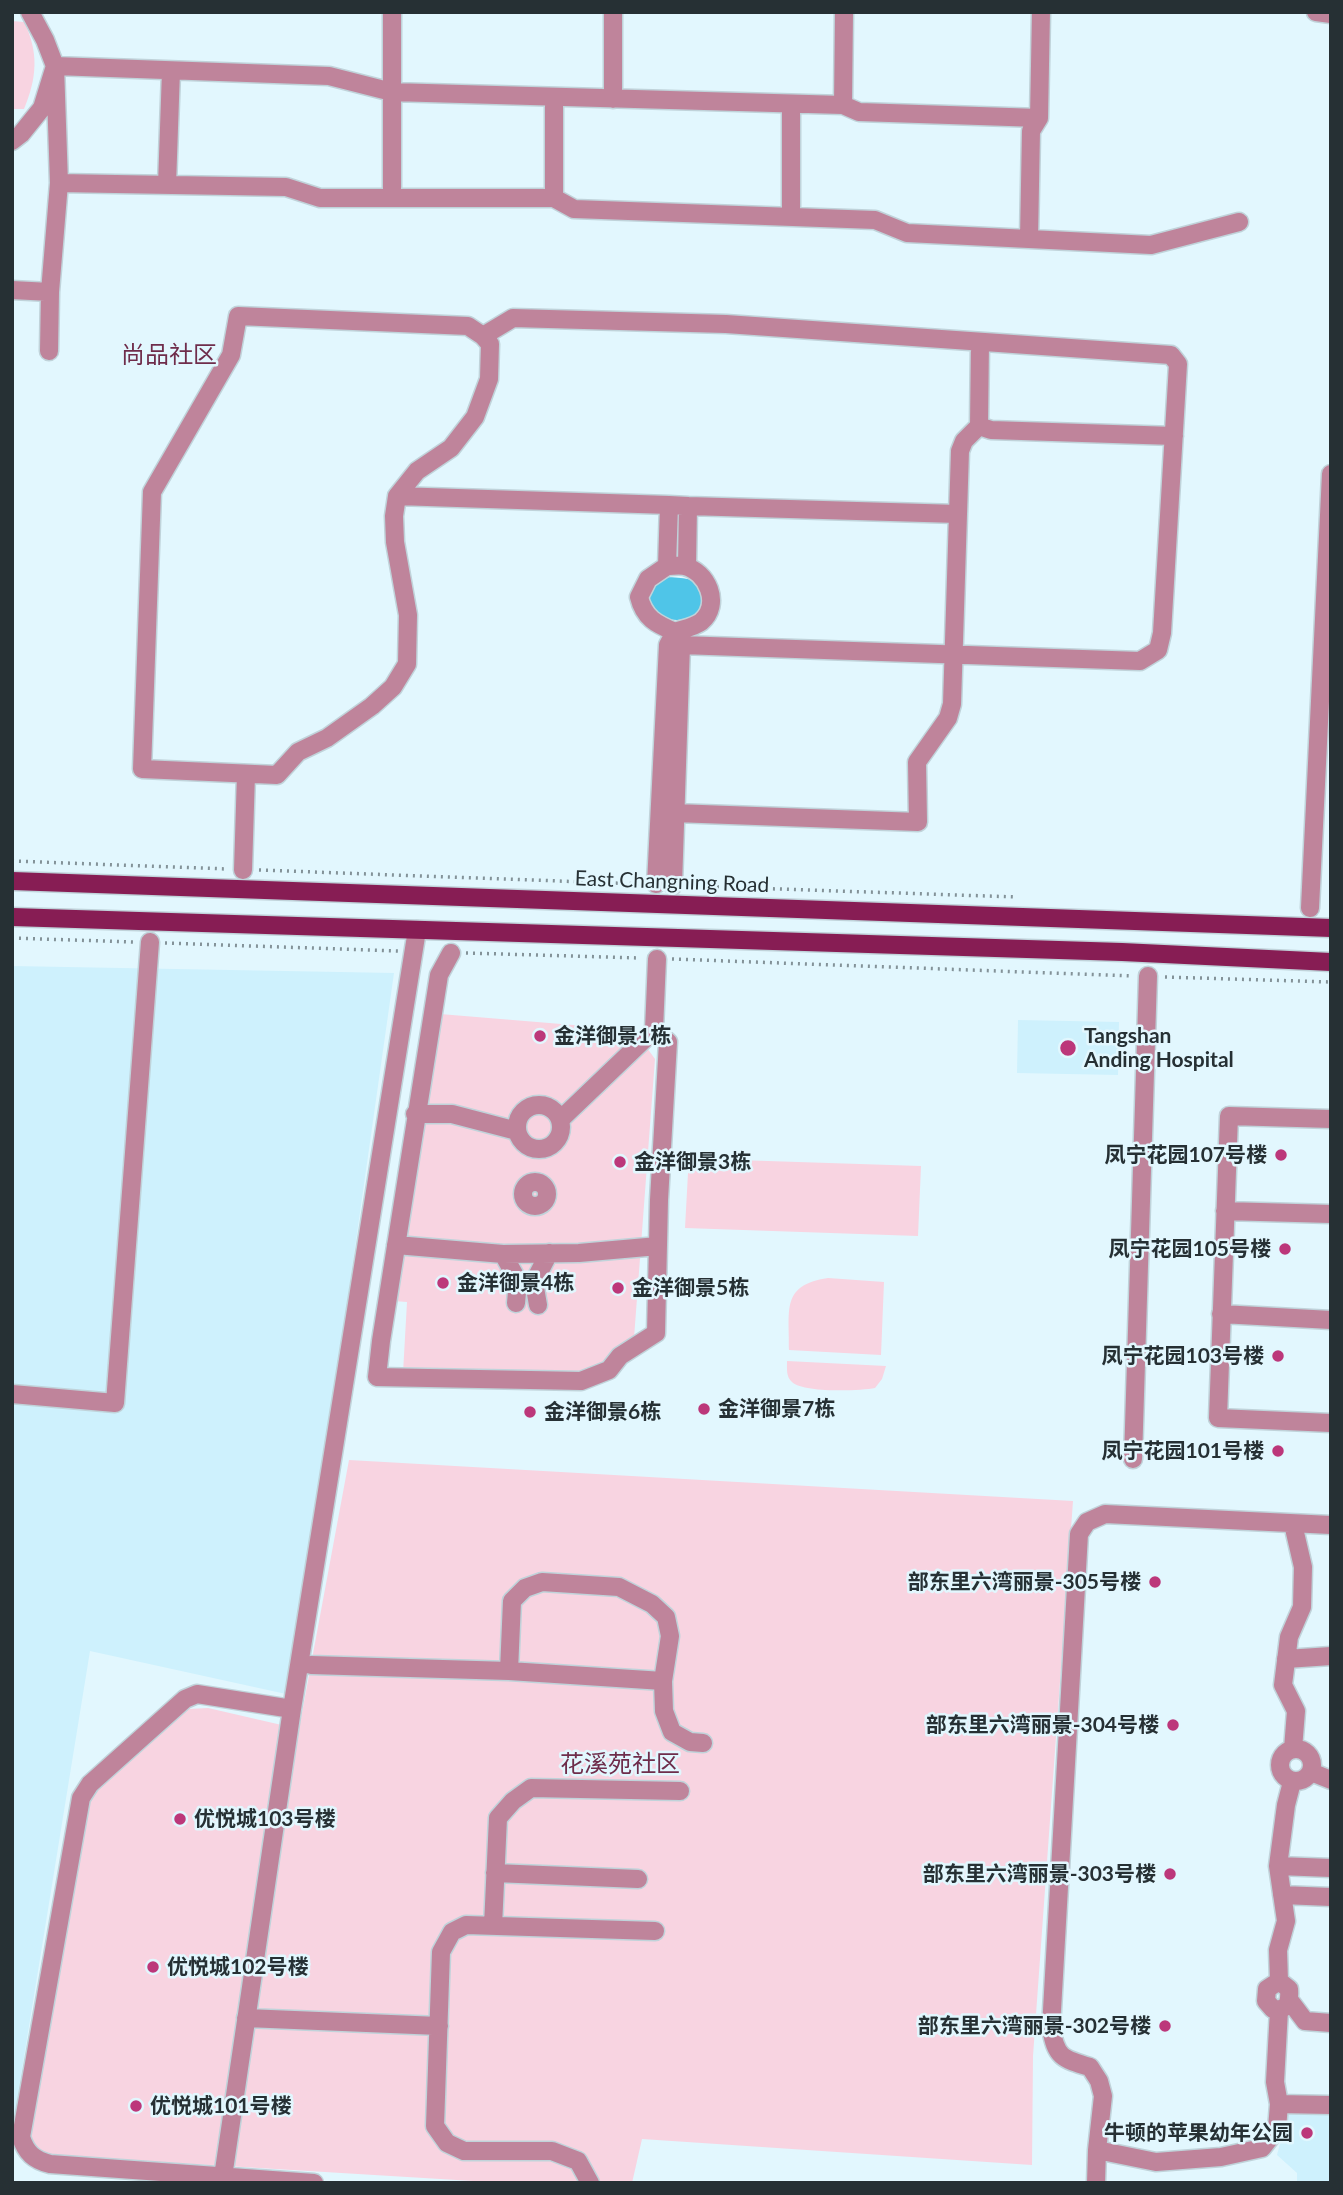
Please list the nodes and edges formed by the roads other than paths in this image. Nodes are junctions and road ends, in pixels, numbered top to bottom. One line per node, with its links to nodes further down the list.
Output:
1 (30, 12): 8 (street)
2 (391, 12): 10 (street)
3 (613, 12): 12 (street)
4 (844, 12): 14 (street)
5 (1041, 12): 15 (street)
6 (1316, 12): 7 (street)
7 (1331, 14)
8 (55, 66): 9 (street); 16 (street); 17 (street)
9 (171, 71): 10 (street); 18 (street)
10 (392, 92): 11 (street); 19 (street)
11 (554, 97): 12 (street); 20 (street)
12 (613, 99): 13 (street)
13 (792, 104): 14 (street); 21 (street)
14 (843, 105): 15 (street)
15 (1039, 118): 23 (street)
16 (12, 141)
17 (59, 183): 18 (street); 25 (street)
18 (167, 185): 19 (street)
19 (392, 198): 20 (street)
20 (554, 198): 21 (street)
21 (791, 217): 23 (street)
22 (1239, 222): 23 (street)
23 (1029, 239)
24 (12, 290): 25 (street)
25 (50, 292): 28 (street)
26 (483, 336): 27 (street); 32 (street); 43 (street)
27 (979, 342): 29 (street); 30 (street)
28 (49, 351)
29 (979, 426): 30 (street); 36 (street)
30 (1174, 436): 41 (street)
31 (1331, 474): 33 (street)
32 (397, 496): 34 (street); 43 (street)
33 (1330, 500): 39 (street)
34 (670, 505): 35 (street); 37 (street)
35 (688, 506): 36 (street); 38 (street)
36 (958, 514): 41 (street)
37 (667, 566): 38 (street); 40 (street)
38 (687, 566): 40 (street)
39 (1327, 593): 42 (street)
40 (678, 639): 41 (street); 45 (street); 45 (street)
41 (953, 655): 45 (street)
42 (1325, 693): 44 (street)
43 (246, 774): 46 (street)
44 (1323, 792): 48 (street)
45 (675, 813)
46 (243, 870)
47 (12, 881): 50 (main road, East Changning Road)
48 (1310, 908)
49 (12, 917): 51 (main road)
50 (1331, 928)
51 (417, 930): 55 (main road); 84 (street)
52 (150, 942): 74 (street)
53 (452, 953): 58 (street)
54 (657, 959): 57 (street)
55 (1331, 962)
56 (1148, 976): 76 (street)
57 (654, 1030): 59 (street); 67 (street)
58 (415, 1114): 61 (street); 66 (street)
59 (561, 1119): 61 (street); 62 (street)
60 (1331, 1119): 64 (street)
61 (517, 1131): 62 (street)
62 (538, 1150): 63 (street)
63 (535, 1182)
64 (1225, 1211): 65 (street); 72 (street)
65 (1331, 1214)
66 (396, 1245): 67 (street); 69 (street)
67 (658, 1246): 68 (street)
68 (550, 1253): 69 (street); 71 (street)
69 (503, 1254): 70 (street)
70 (516, 1303)
71 (538, 1304)
72 (1221, 1314): 73 (street); 75 (street)
73 (1331, 1320)
74 (12, 1394)
75 (1331, 1423)
76 (1133, 1459)
77 (1293, 1524): 78 (street); 80 (street); 105 (street)
78 (1331, 1525)
79 (1331, 1656): 80 (street)
80 (1286, 1659): 86 (street)
81 (311, 1665): 82 (street)
82 (509, 1671): 83 (street); 83 (street)
83 (663, 1681): 85 (street)
84 (292, 1709): 100 (street); 106 (street)
85 (703, 1743)
86 (1293, 1749): 87 (street); 89 (street)
87 (1311, 1772): 88 (street); 89 (street)
88 (1331, 1780)
89 (1292, 1782): 91 (street)
90 (680, 1791): 93 (street)
91 (1278, 1866): 92 (street); 95 (street)
92 (1331, 1868)
93 (495, 1873): 94 (street); 97 (street)
94 (638, 1879)
95 (1282, 1895): 96 (street); 99 (street)
96 (1331, 1897)
97 (493, 1926): 98 (street); 102 (street)
98 (655, 1931)
99 (1284, 2005): 101 (street); 103 (street)
100 (246, 2018): 102 (street); 106 (street)
101 (1331, 2023)
102 (439, 2026): 108 (street)
103 (1279, 2104): 104 (street); 105 (street)
104 (1331, 2105)
105 (1097, 2150): 109 (street)
106 (223, 2177): 107 (street)
107 (314, 2183)
108 (590, 2183)
109 (1096, 2183)

